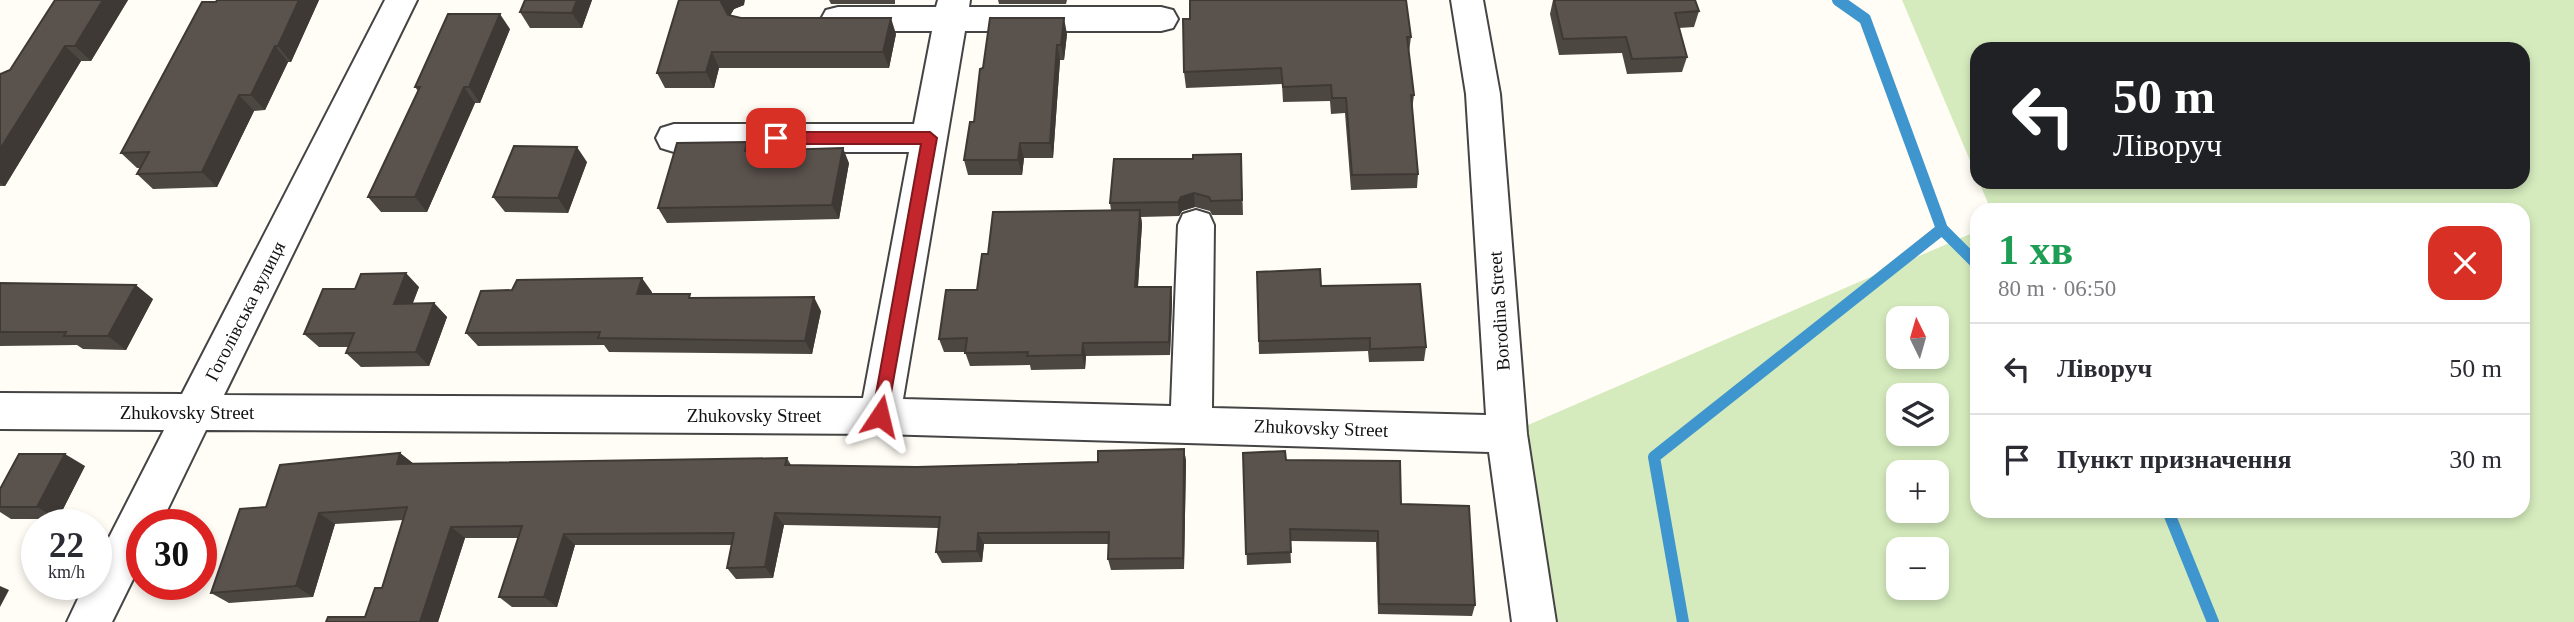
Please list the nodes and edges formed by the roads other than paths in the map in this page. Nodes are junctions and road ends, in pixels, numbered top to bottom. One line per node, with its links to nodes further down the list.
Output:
1 (401, 0): 10 (street, Гоголівська вулиця)
2 (1467, 0): 13 (street, Borodina Street)
3 (953, 9): 4 (street); 5 (street); 7 (street)
4 (802, 19)
5 (1161, 19)
6 (674, 138): 7 (street)
7 (930, 138): 11 (street)
8 (1196, 225): 12 (street)
9 (0, 411): 10 (street, Zhukovsky Street)
10 (194, 412): 11 (street, Zhukovsky Street); 14 (street, Гоголівська вулиця)
11 (880, 416): 12 (street, Zhukovsky Street)
12 (1191, 424): 13 (street, Zhukovsky Street)
13 (1507, 434): 15 (street, Borodina Street)
14 (89, 622)
15 (1534, 622)

